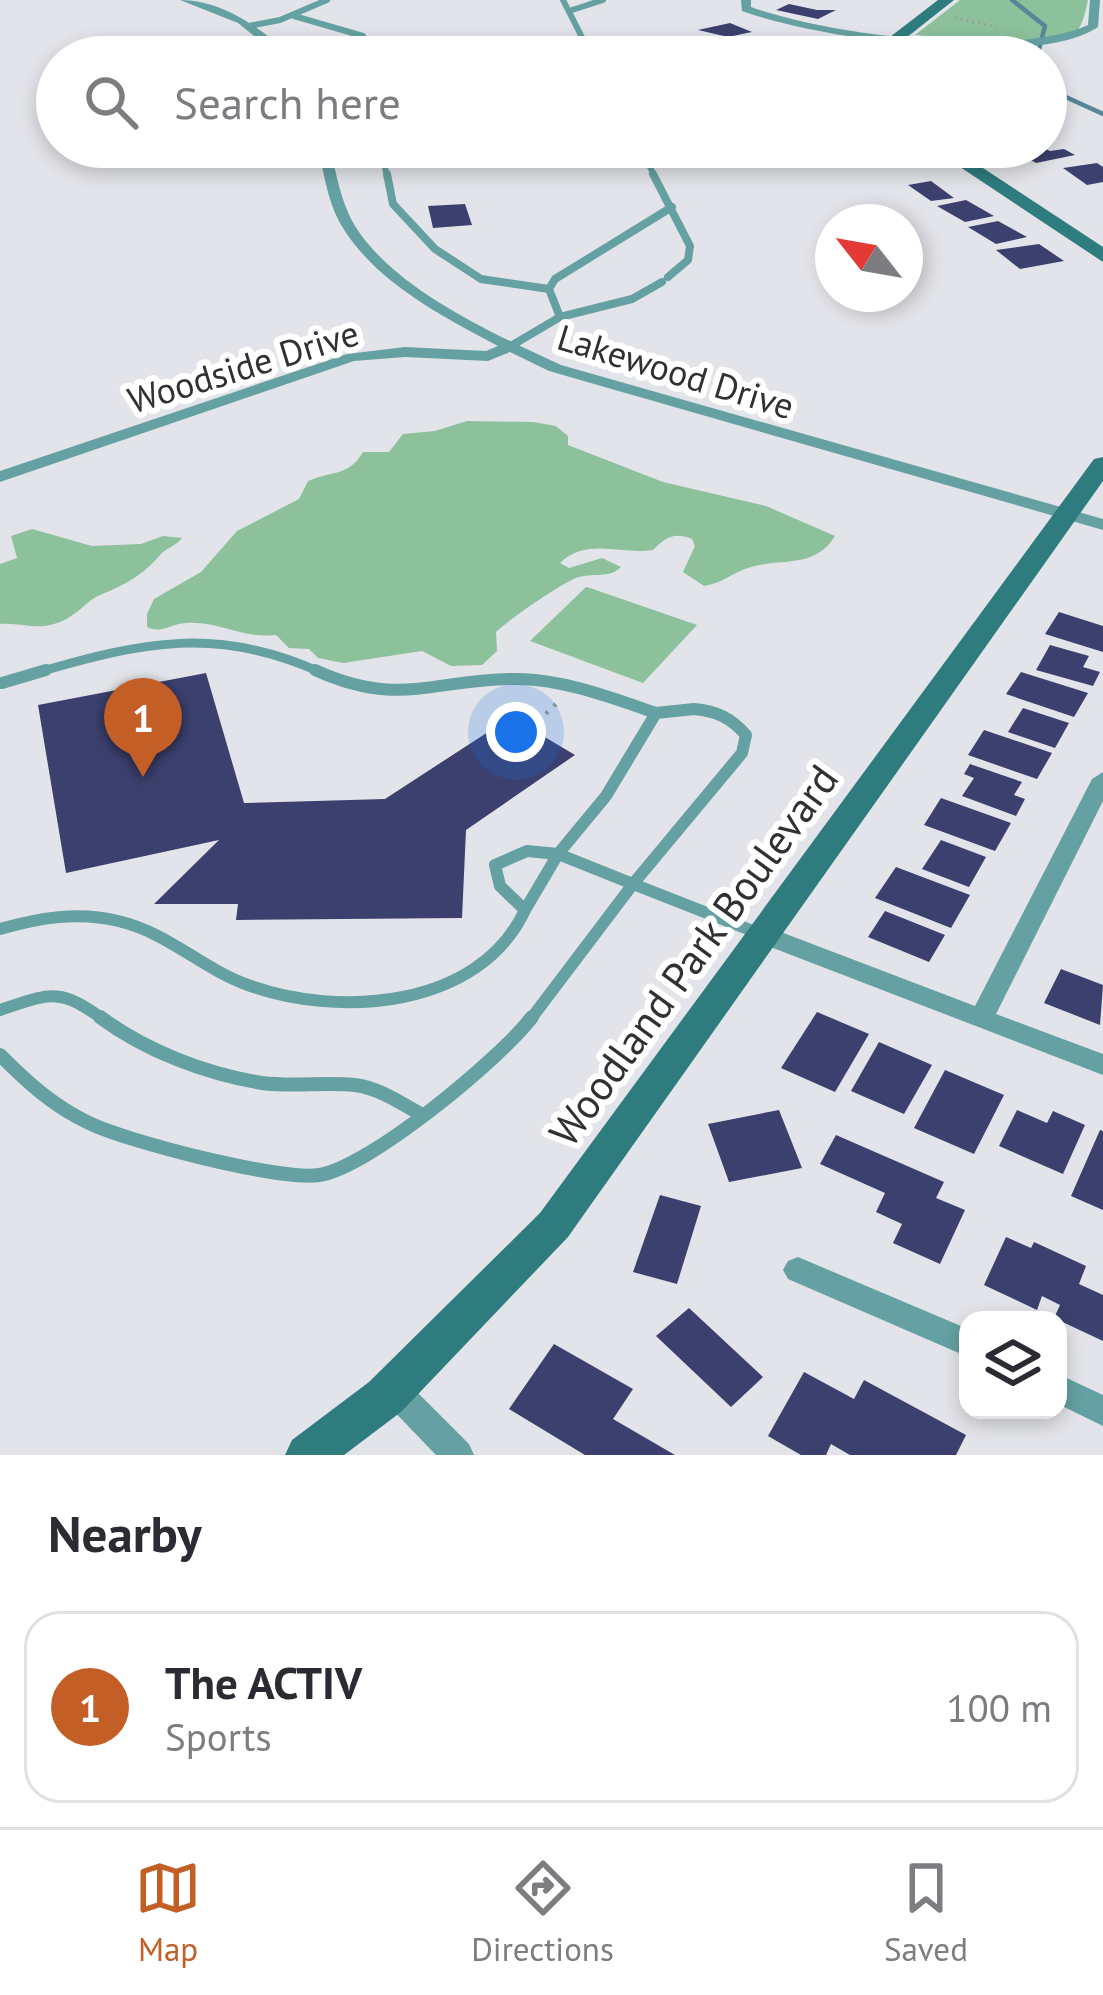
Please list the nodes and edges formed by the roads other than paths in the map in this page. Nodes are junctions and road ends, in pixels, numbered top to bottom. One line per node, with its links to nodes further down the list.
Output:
1 (185, 0): 10 (street)
2 (327, 0): 9 (lane)
3 (563, 0): 8 (lane)
4 (604, 0): 8 (lane)
5 (746, 0): 14 (street)
6 (1095, 0): 16 (street)
7 (945, 8): 15 (street)
8 (569, 11): 13 (lane)
9 (293, 16): 10 (lane); 12 (lane)
10 (249, 26): 11 (street)
11 (261, 36)
12 (363, 36)
13 (582, 36)
14 (891, 36)
15 (900, 36)
16 (1082, 38): 17 (street); 18 (street)
17 (1067, 41)
18 (1103, 43)
19 (330, 168): 27 (street, Lakewood Drive)
20 (385, 168): 25 (lane)
21 (651, 168): 23 (lane)
22 (971, 168): 24 (street)
23 (672, 207): 25 (lane); 26 (lane)
24 (1103, 256)
25 (550, 289): 26 (lane)
26 (560, 317): 27 (lane)
27 (509, 347): 29 (street, Woodside Drive); 30 (street, Lakewood Drive)
28 (1103, 464): 30 (street, Woodland Park Boulevard)
29 (0, 477)
30 (1067, 515): 31 (street, Lakewood Drive); 39 (street, Woodland Park Boulevard)
31 (1103, 525)
32 (1, 683): 33 (lane)
33 (656, 713): 35 (lane); 36 (lane)
34 (1103, 779): 41 (street)
35 (557, 855): 36 (lane); 37 (lane); 37 (lane)
36 (633, 884): 39 (lane); 44 (lane)
37 (526, 911): 38 (lane)
38 (0, 929)
39 (764, 935): 41 (street); 47 (street, Woodland Park Boulevard)
40 (0, 1010): 44 (lane)
41 (982, 1016): 43 (street)
42 (0, 1055): 44 (lane)
43 (1103, 1065)
44 (422, 1115)
45 (798, 1270): 46 (street)
46 (959, 1339)
47 (393, 1389): 50 (street, Woodland Park Boulevard); 51 (street)
48 (1067, 1393): 49 (street)
49 (1103, 1411)
50 (308, 1455)
51 (458, 1455)

